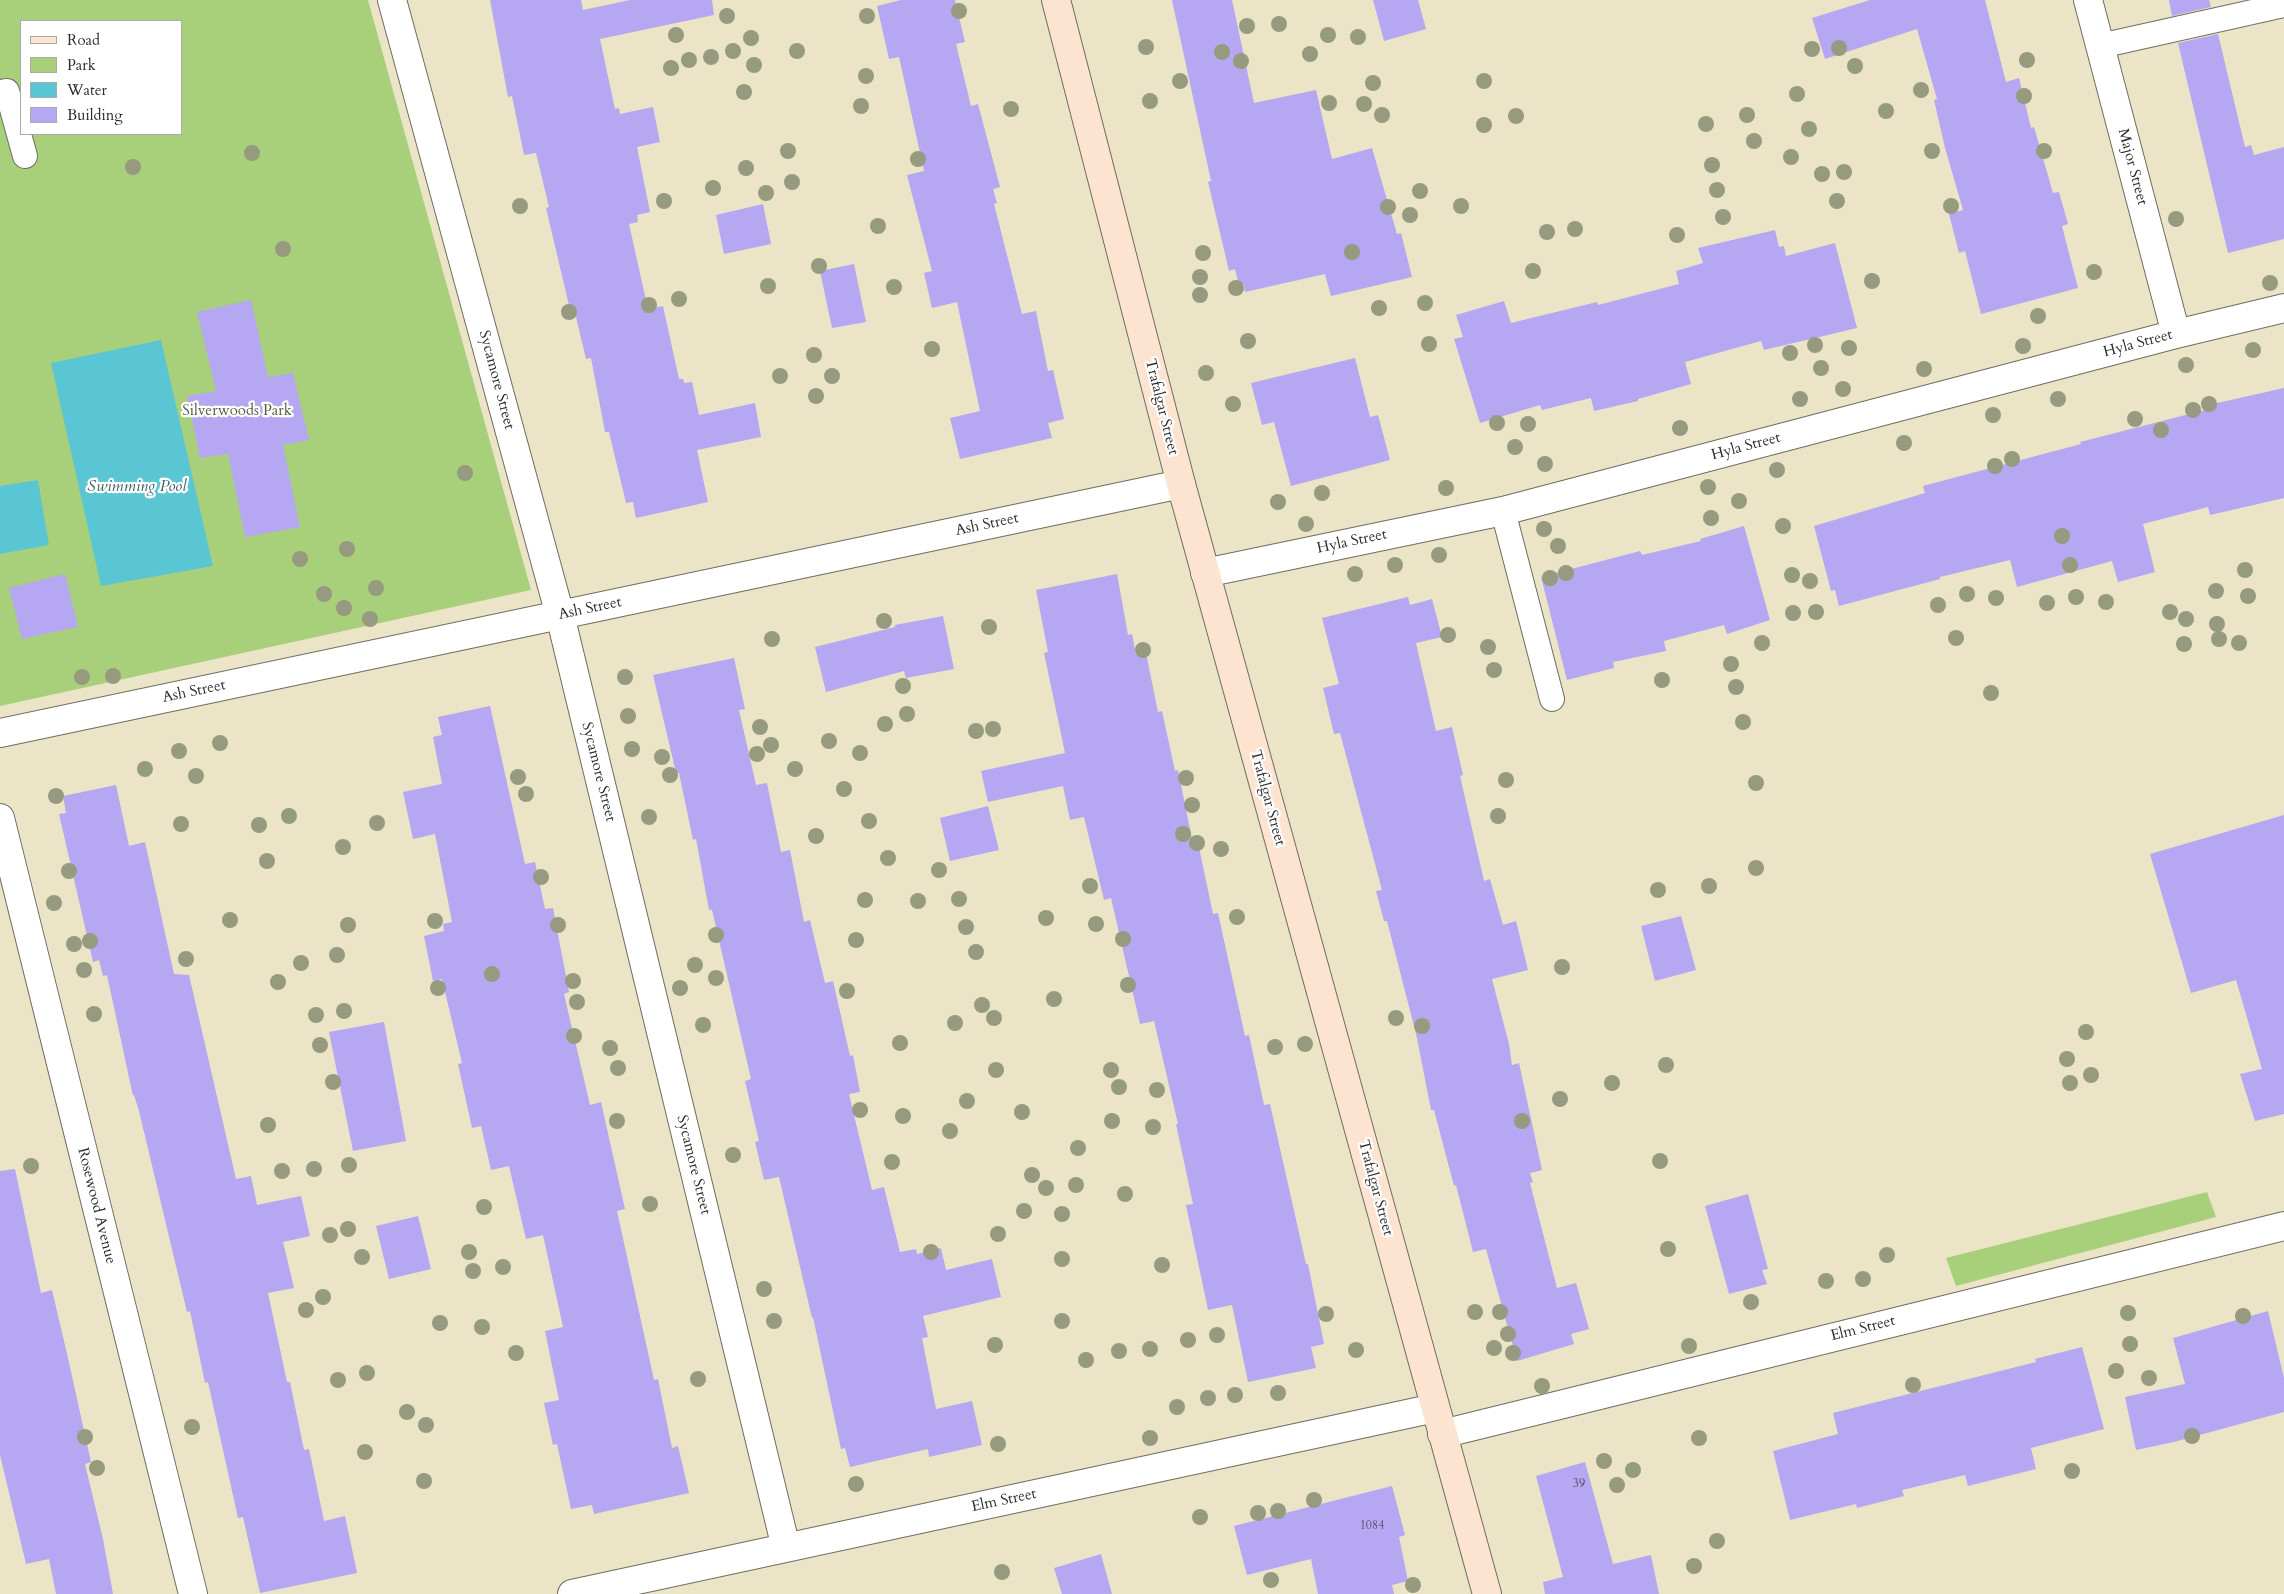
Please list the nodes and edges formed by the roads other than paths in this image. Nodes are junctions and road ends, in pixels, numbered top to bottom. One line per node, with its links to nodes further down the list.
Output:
1 (392, 0): 13 (street, Sycamore Street)
2 (1056, 0): 10 (main road, Trafalgar Street)
3 (2088, 0): 5 (street, Major Street)
4 (2284, 5): 5 (lane)
5 (2100, 46): 9 (street, Major Street)
6 (0, 92): 7 (lane)
7 (25, 156)
8 (2284, 308): 9 (street, Hyla Street)
9 (2176, 334): 11 (street, Hyla Street)
10 (1180, 484): 12 (main road, Trafalgar Street); 13 (street, Ash Street)
11 (1503, 511): 12 (street, Hyla Street); 14 (lane)
12 (1205, 573): 18 (main road, Trafalgar Street)
13 (560, 615): 15 (street, Ash Street); 19 (street, Sycamore Street)
14 (1552, 699)
15 (0, 734)
16 (0, 818): 20 (street, Rosewood Avenue)
17 (2284, 1226): 18 (street, Elm Street)
18 (1439, 1421): 19 (street, Elm Street); 22 (main road, Trafalgar Street)
19 (786, 1548): 21 (street, Elm Street)
20 (192, 1594)
21 (572, 1594)
22 (1486, 1594)

